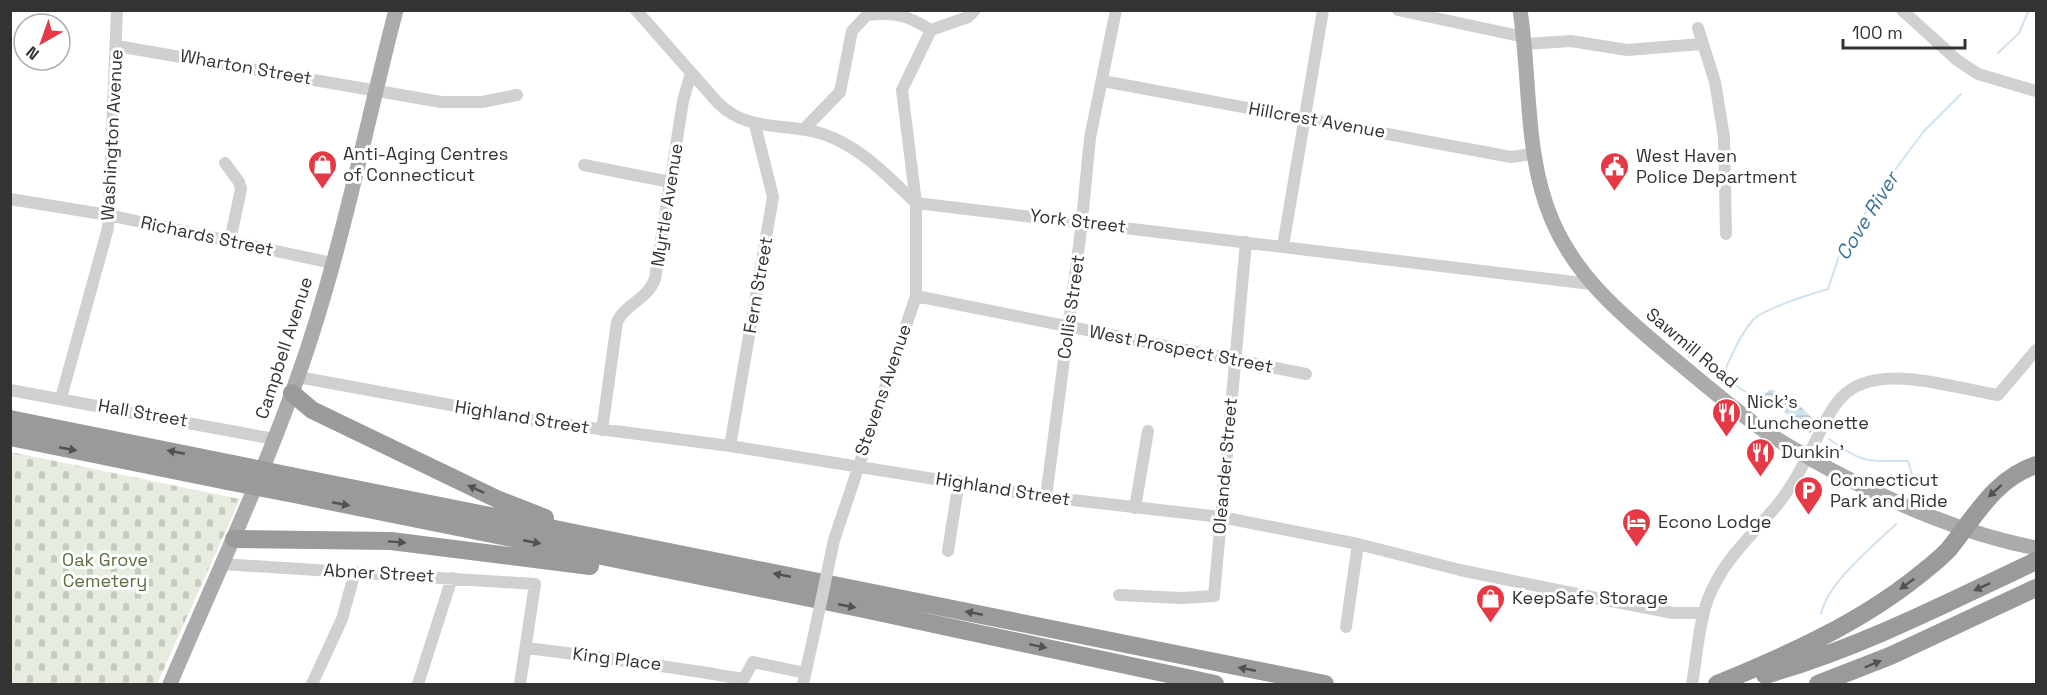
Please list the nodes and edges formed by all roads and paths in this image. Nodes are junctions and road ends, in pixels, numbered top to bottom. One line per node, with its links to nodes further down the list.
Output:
1 (117, 10): 14 (street, Washington Avenue)
2 (396, 10): 17 (main road, Campbell Avenue)
3 (975, 10): 11 (street)
4 (1116, 10): 16 (street, Collis Street)
5 (1323, 10): 20 (street)
6 (1398, 10): 12 (street)
7 (1520, 10): 12 (main road, Sawmill Road)
8 (1902, 10): 18 (street)
9 (640, 12): 15 (street)
10 (1698, 28): 13 (street)
11 (930, 30): 22 (street); 28 (street, Stevens Avenue)
12 (1524, 41): 13 (street); 23 (main road, Sawmill Road)
13 (1701, 44): 31 (street)
14 (117, 46): 17 (street, Wharton Street); 29 (street, Washington Avenue)
15 (691, 73): 21 (street); 26 (street, Myrtle Avenue)
16 (1103, 81): 20 (street, Hillcrest Avenue); 30 (street, Collis Street)
17 (375, 89): 19 (street, Wharton Street); 35 (main road, Campbell Avenue)
18 (2037, 91)
19 (517, 95)
20 (1304, 118): 23 (street, Hillcrest Avenue); 34 (street)
21 (755, 125): 22 (street); 50 (street, Fern Street)
22 (804, 129): 28 (street)
23 (1532, 154): 36 (main road, Sawmill Road)
24 (225, 163): 32 (street)
25 (584, 165): 26 (street)
26 (670, 182): 46 (street, Myrtle Avenue)
27 (10, 198): 29 (street, Richards Street)
28 (916, 203): 30 (street, York Street); 37 (street, Stevens Avenue)
29 (108, 215): 32 (street, Richards Street); 44 (street, Washington Avenue)
30 (1082, 221): 33 (street, York Street); 38 (street, Collis Street)
31 (1726, 234)
32 (230, 241): 35 (street, Richards Street)
33 (1246, 242): 34 (street, York Street); 40 (street, Oleander Street)
34 (1283, 246): 36 (street, York Street)
35 (332, 263): 42 (main road, Campbell Avenue)
36 (1591, 285): 51 (main road, Sawmill Road)
37 (916, 296): 38 (street, West Prospect Street); 53 (street, Stevens Avenue)
38 (1068, 328): 40 (street, West Prospect Street); 57 (street, Collis Street)
39 (2037, 350): 51 (street)
40 (1235, 359): 41 (street, West Prospect Street); 59 (street, Oleander Street)
41 (1306, 374)
42 (295, 385): 46 (street, Highland Street); 49 (main road, Campbell Avenue); 64 (highway, one-way to 42)
43 (10, 390): 44 (street, Hall Street)
44 (61, 398): 49 (street, Hall Street)
45 (10, 419): 54 (highway, one-way to 45)
46 (602, 430): 50 (street, Highland Street)
47 (1148, 431): 58 (street)
48 (10, 438): 54 (highway, one-way to 54)
49 (274, 439): 61 (main road, Campbell Avenue)
50 (730, 446): 53 (street, Highland Street)
51 (1808, 457): 60 (main road, Sawmill Road); 72 (street)
52 (2037, 465): 60 (highway, one-way to 60)
53 (857, 466): 55 (street, Highland Street); 75 (street, Stevens Avenue, bridge)
54 (230, 472): 56 (highway, bridge)
55 (959, 481): 57 (street, Highland Street); 63 (street)
56 (287, 484): 64 (highway); 70 (highway, one-way to 70)
57 (1046, 497): 58 (street, Highland Street)
58 (1135, 508): 59 (street, Highland Street)
59 (1221, 517): 62 (street, Highland Street); 71 (street, Oleander Street)
60 (1963, 530): 65 (main road, Sawmill Road); 84 (highway, one-way to 84)
61 (234, 539): 66 (main road, Campbell Avenue); 70 (highway, one-way to 70)
62 (1358, 544): 72 (street, Highland Street); 73 (street)
63 (948, 551)
64 (692, 556): 82 (highway, one-way to 64)
65 (2036, 557): 85 (highway, one-way to 85)
66 (222, 564): 67 (street, Abner Street); 77 (main road, Campbell Avenue)
67 (355, 572): 68 (street, Abner Street); 78 (street)
68 (452, 578): 74 (street, Abner Street); 79 (street)
69 (2037, 588): 86 (highway, one-way to 69)
70 (772, 591): 81 (highway, one-way to 81)
71 (1119, 595)
72 (1704, 613): 83 (street)
73 (1346, 627)
74 (527, 648): 76 (street, King Place); 80 (street)
75 (804, 679): 76 (street)
76 (742, 682)
77 (170, 684)
78 (312, 684)
79 (418, 684)
80 (520, 684)
81 (1215, 684)
82 (1325, 684)
83 (1692, 684)
84 (1718, 684)
85 (1731, 684)
86 (1818, 684)

